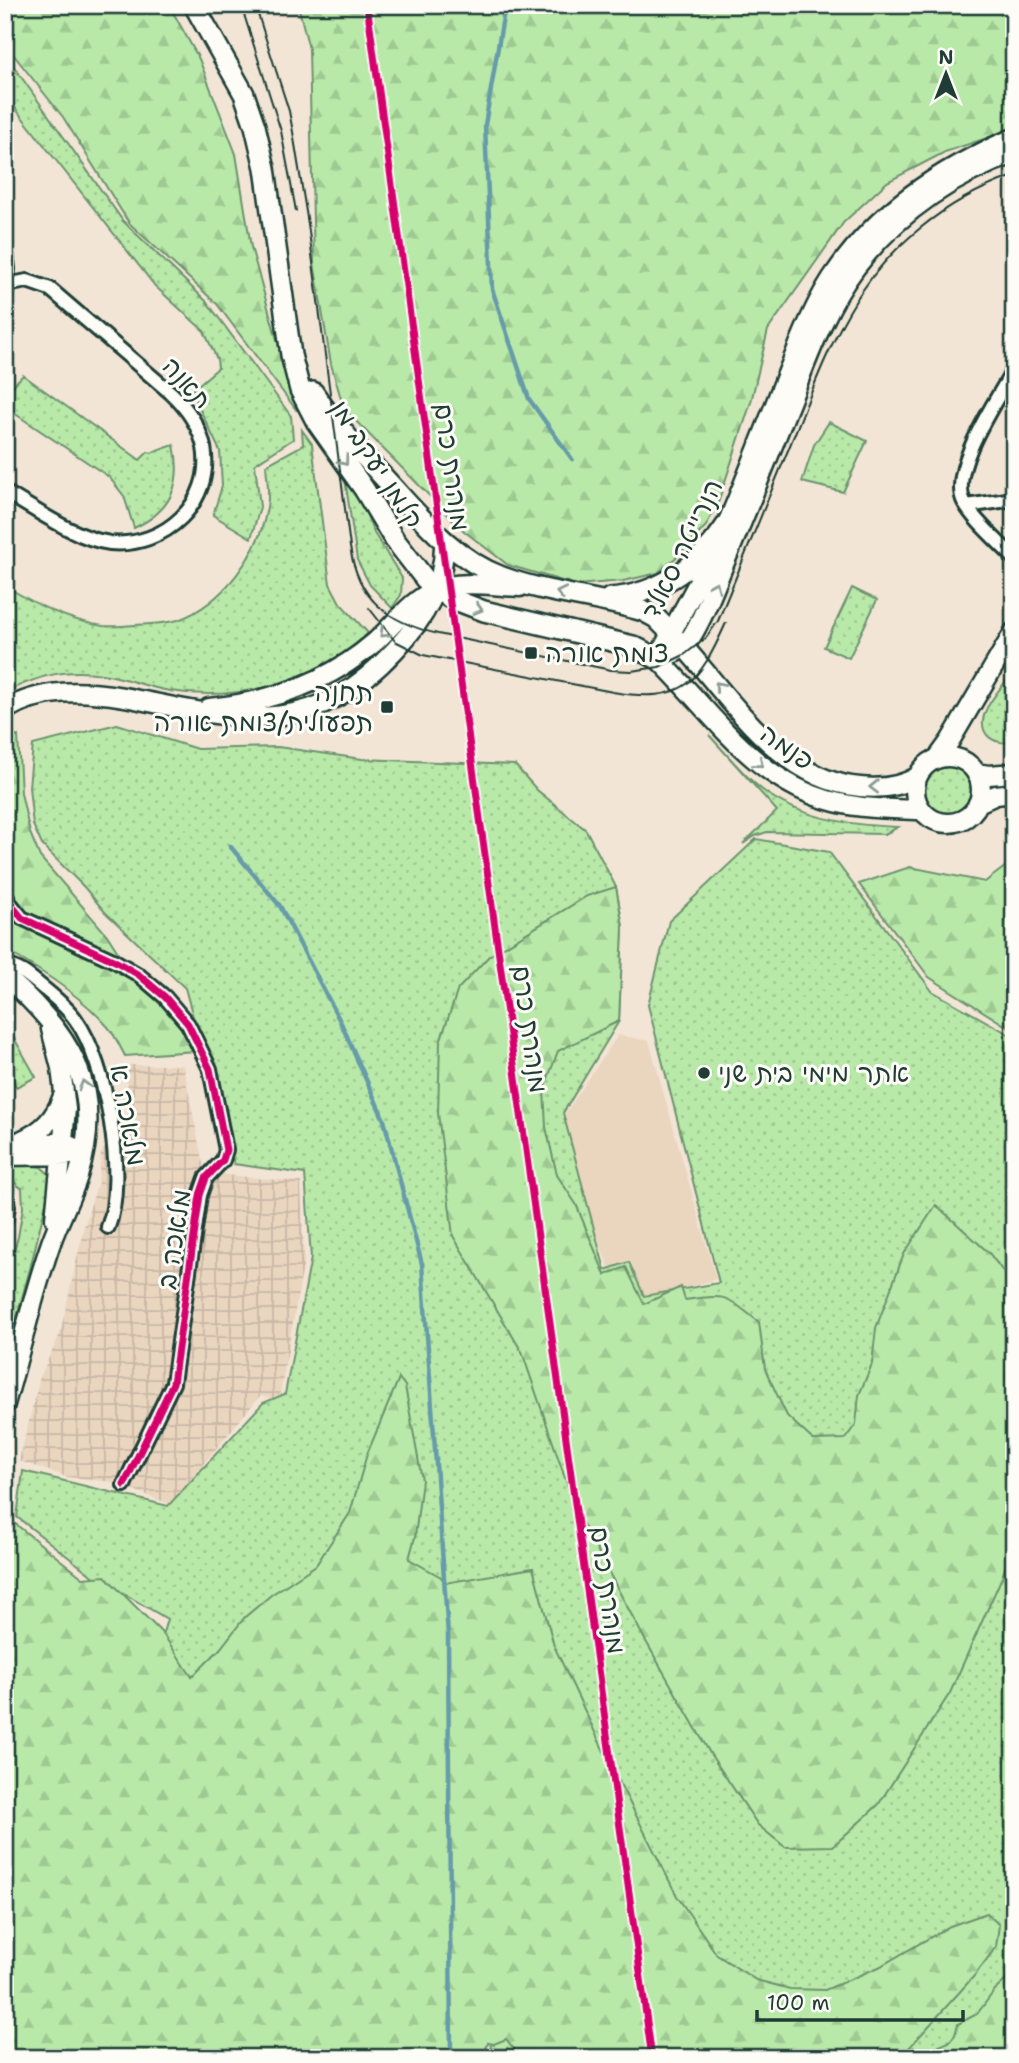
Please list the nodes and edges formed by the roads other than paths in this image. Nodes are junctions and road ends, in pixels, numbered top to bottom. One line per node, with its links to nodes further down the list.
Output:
1 (194, 5): 6 (main road, קלמן יעקב מן)
2 (1014, 138): 11 (main road, הנרייטה סאלד)
3 (1014, 154): 18 (main road, הנרייטה סאלד, one-way to 3)
4 (5, 244): 5 (street, תאנה)
5 (6, 291): 8 (street, תאנה)
6 (288, 333): 12 (main road, קלמן יעקב מן); 15 (main road, קלמן יעקב מן, one-way to 15)
7 (1014, 369): 10 (street)
8 (5, 492)
9 (1014, 499): 10 (street)
10 (967, 506): 13 (street)
11 (729, 520): 16 (main road); 18 (main road, הנרייטה סאלד)
12 (444, 542): 14 (main road, קלמן יעקב מן); 15 (main road)
13 (1014, 558)
14 (534, 587): 15 (main road); 16 (main road, קלמן יעקב מן, one-way to 14)
15 (436, 590): 19 (main road, קלמן יעקב מן, one-way to 19); 20 (main road)
16 (588, 598): 18 (main road, קלמן יעקב מן)
17 (1014, 632): 21 (main road)
18 (678, 640): 19 (main road, הנרייטה סאלד); 25 (main road, פנמה, one-way to 18)
19 (659, 659): 28 (main road, פנמה, one-way to 28)
20 (5, 710)
21 (965, 712): 22 (main road); 23 (main road)
22 (937, 759): 23 (main road); 25 (main road)
23 (972, 768): 24 (main road); 27 (main road)
24 (1014, 773)
25 (917, 777): 28 (main road)
26 (1014, 793): 27 (main road)
27 (978, 803): 28 (main road)
28 (921, 810)
29 (5, 892): 43 (street, מלאכה ב)
30 (5, 967): 40 (street, מלאכה א)
31 (5, 976): 32 (main road)
32 (48, 1017): 33 (main road); 36 (main road, one-way to 32)
33 (65, 1089): 34 (main road); 35 (main road)
34 (12, 1142): 35 (main road)
35 (63, 1150): 36 (main road); 37 (main road); 41 (main road)
36 (84, 1153): 41 (main road)
37 (5, 1156)
38 (5, 1187): 39 (street)
39 (5, 1222)
40 (108, 1227)
41 (52, 1240): 42 (main road)
42 (5, 1404)
43 (124, 1485)

